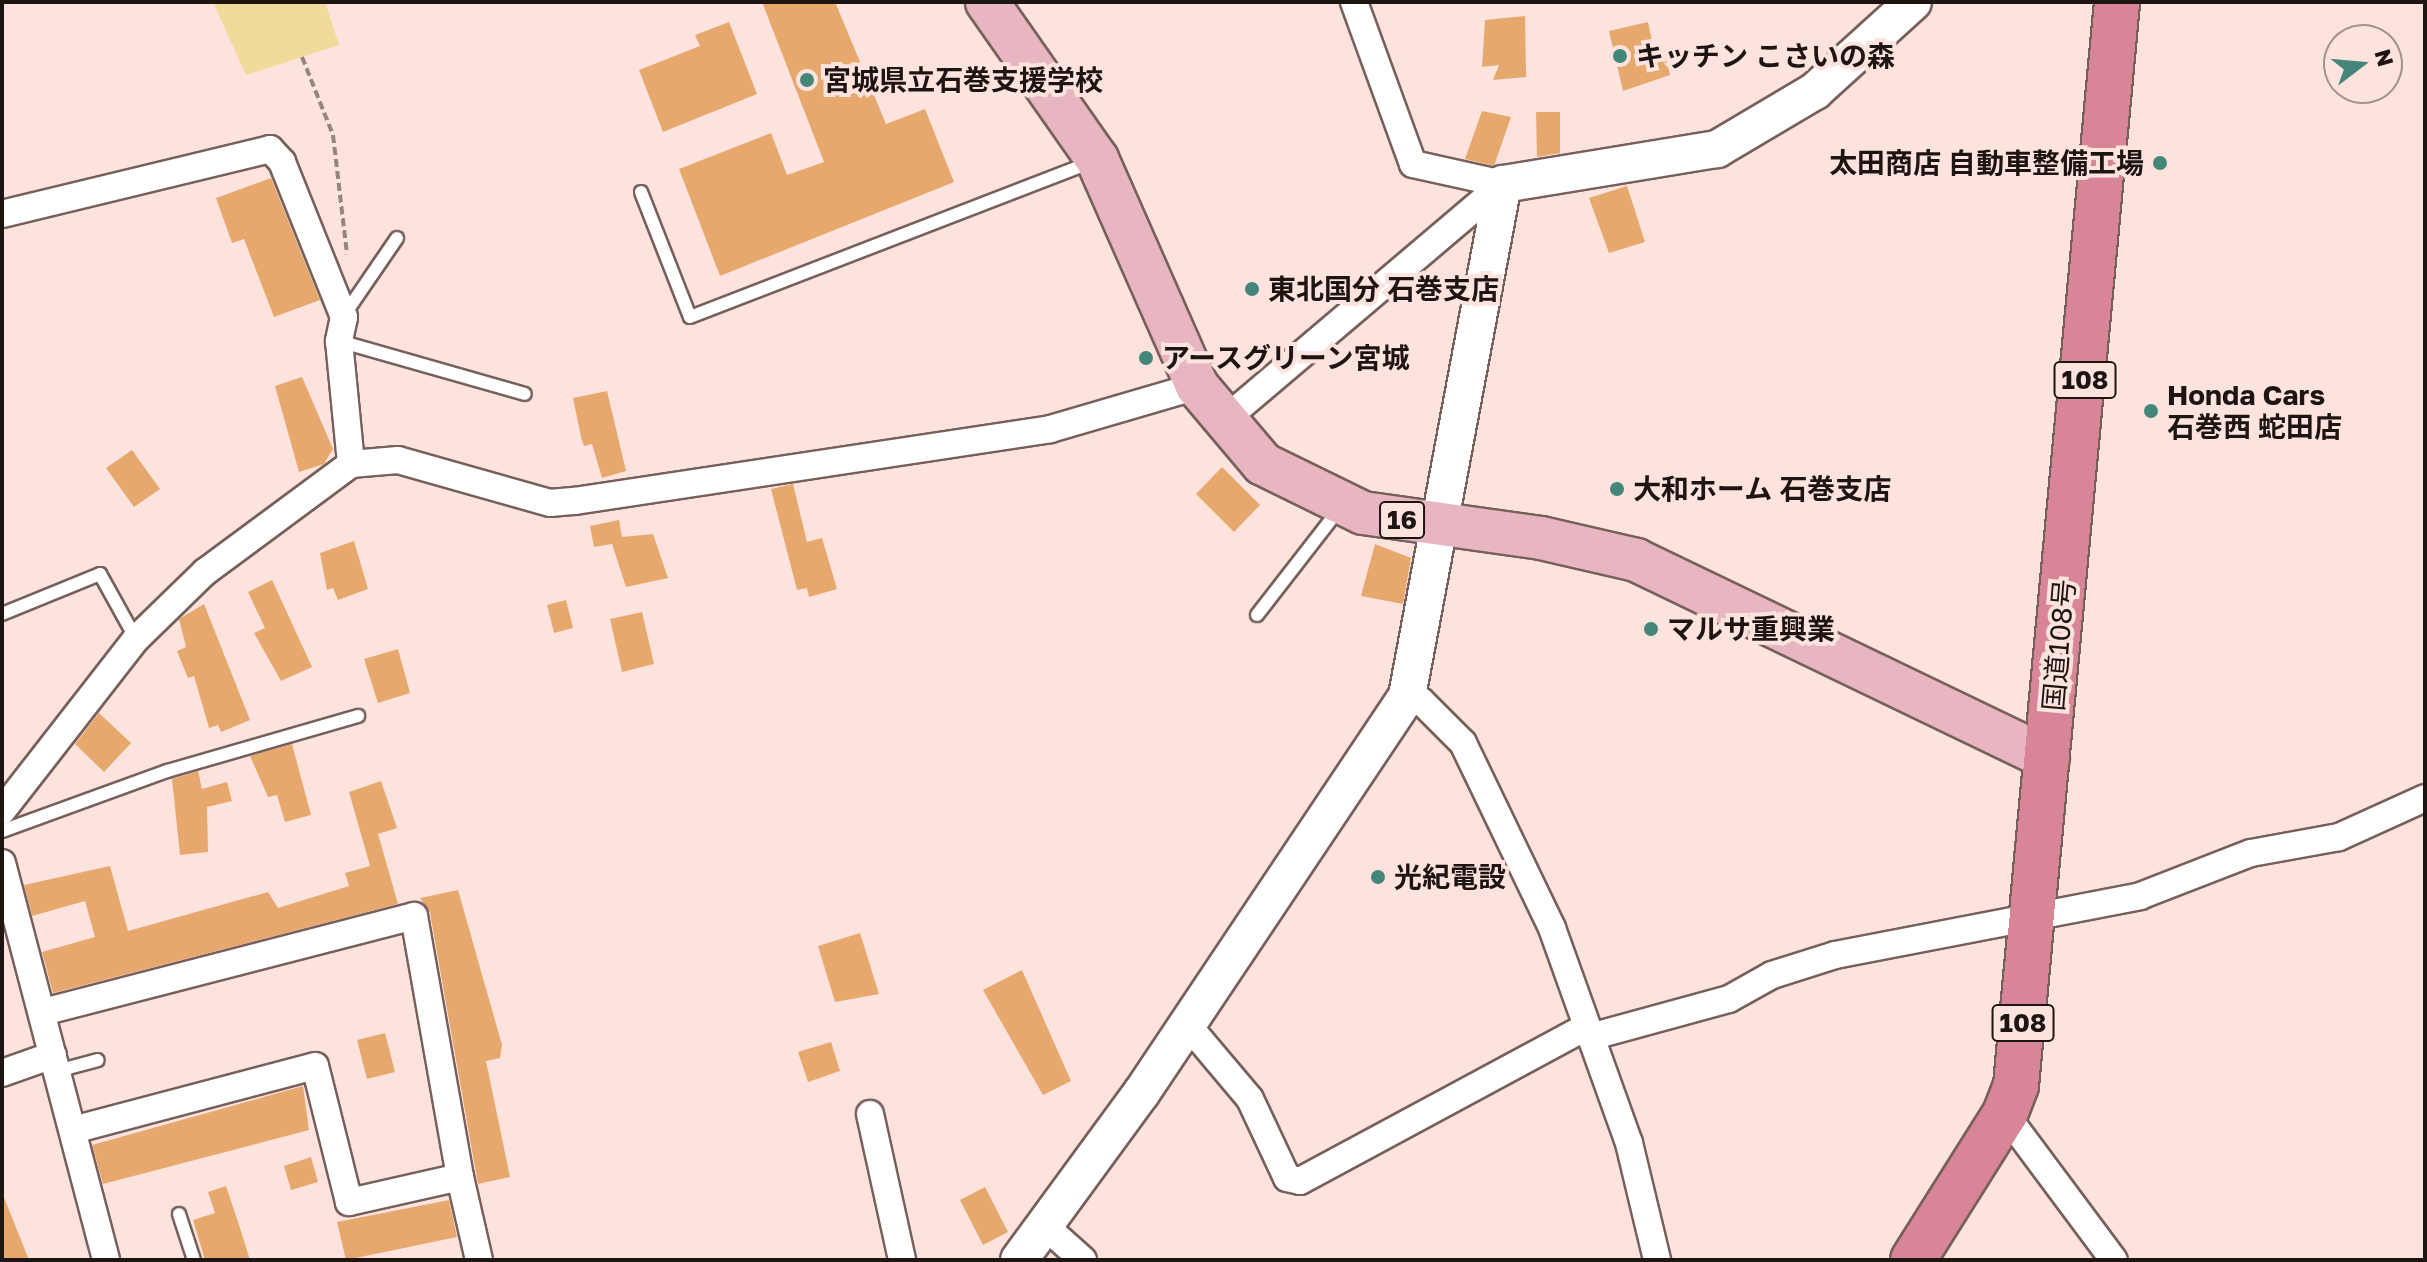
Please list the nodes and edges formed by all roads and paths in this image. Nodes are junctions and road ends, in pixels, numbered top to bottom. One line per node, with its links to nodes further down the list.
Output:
1 (987, 2): 6 (main road, 16)
2 (1354, 2): 7 (street)
3 (1913, 2): 7 (street)
4 (2117, 2): 23 (highway, 国道108号 / 108)
5 (302, 57): 11 (path)
6 (1097, 159): 8 (lane); 12 (main road, 16)
7 (1503, 184): 14 (street); 17 (street)
8 (641, 192)
9 (2, 214): 11 (street)
10 (397, 238): 11 (lane)
11 (341, 329): 13 (lane); 15 (street)
12 (1197, 386): 14 (main road, 16); 15 (street)
13 (525, 394)
14 (1222, 422): 16 (main road, 16)
15 (351, 464): 20 (street)
16 (1342, 506): 17 (main road, 16); 19 (lane)
17 (1436, 525): 21 (street); 23 (main road, 16)
18 (2, 614): 20 (lane)
19 (1257, 615)
20 (136, 639): 25 (street)
21 (1407, 696): 30 (street); 31 (street)
22 (358, 716): 26 (lane)
23 (2048, 758): 28 (highway, 国道108号 / 108)
24 (2425, 798): 28 (street)
25 (2, 811)
26 (2, 831)
27 (2, 863): 29 (street)
28 (2033, 921): 31 (street); 36 (highway, 国道108号 / 108)
29 (43, 1012): 33 (street); 38 (street)
30 (1186, 1023): 31 (street); 40 (street)
31 (1588, 1032): 47 (street)
32 (98, 1060): 33 (lane)
33 (55, 1063): 34 (street); 37 (street)
34 (2, 1073)
35 (870, 1114): 44 (street)
36 (2005, 1114): 48 (highway, 国道108号 / 108); 49 (street)
37 (73, 1130): 38 (street); 41 (street)
38 (460, 1177): 43 (street)
39 (179, 1214): 42 (lane)
40 (1045, 1226): 45 (street); 46 (street)
41 (106, 1260)
42 (194, 1260)
43 (479, 1260)
44 (902, 1260)
45 (1019, 1260)
46 (1083, 1260)
47 (1657, 1260)
48 (1913, 1260)
49 (2114, 1260)

